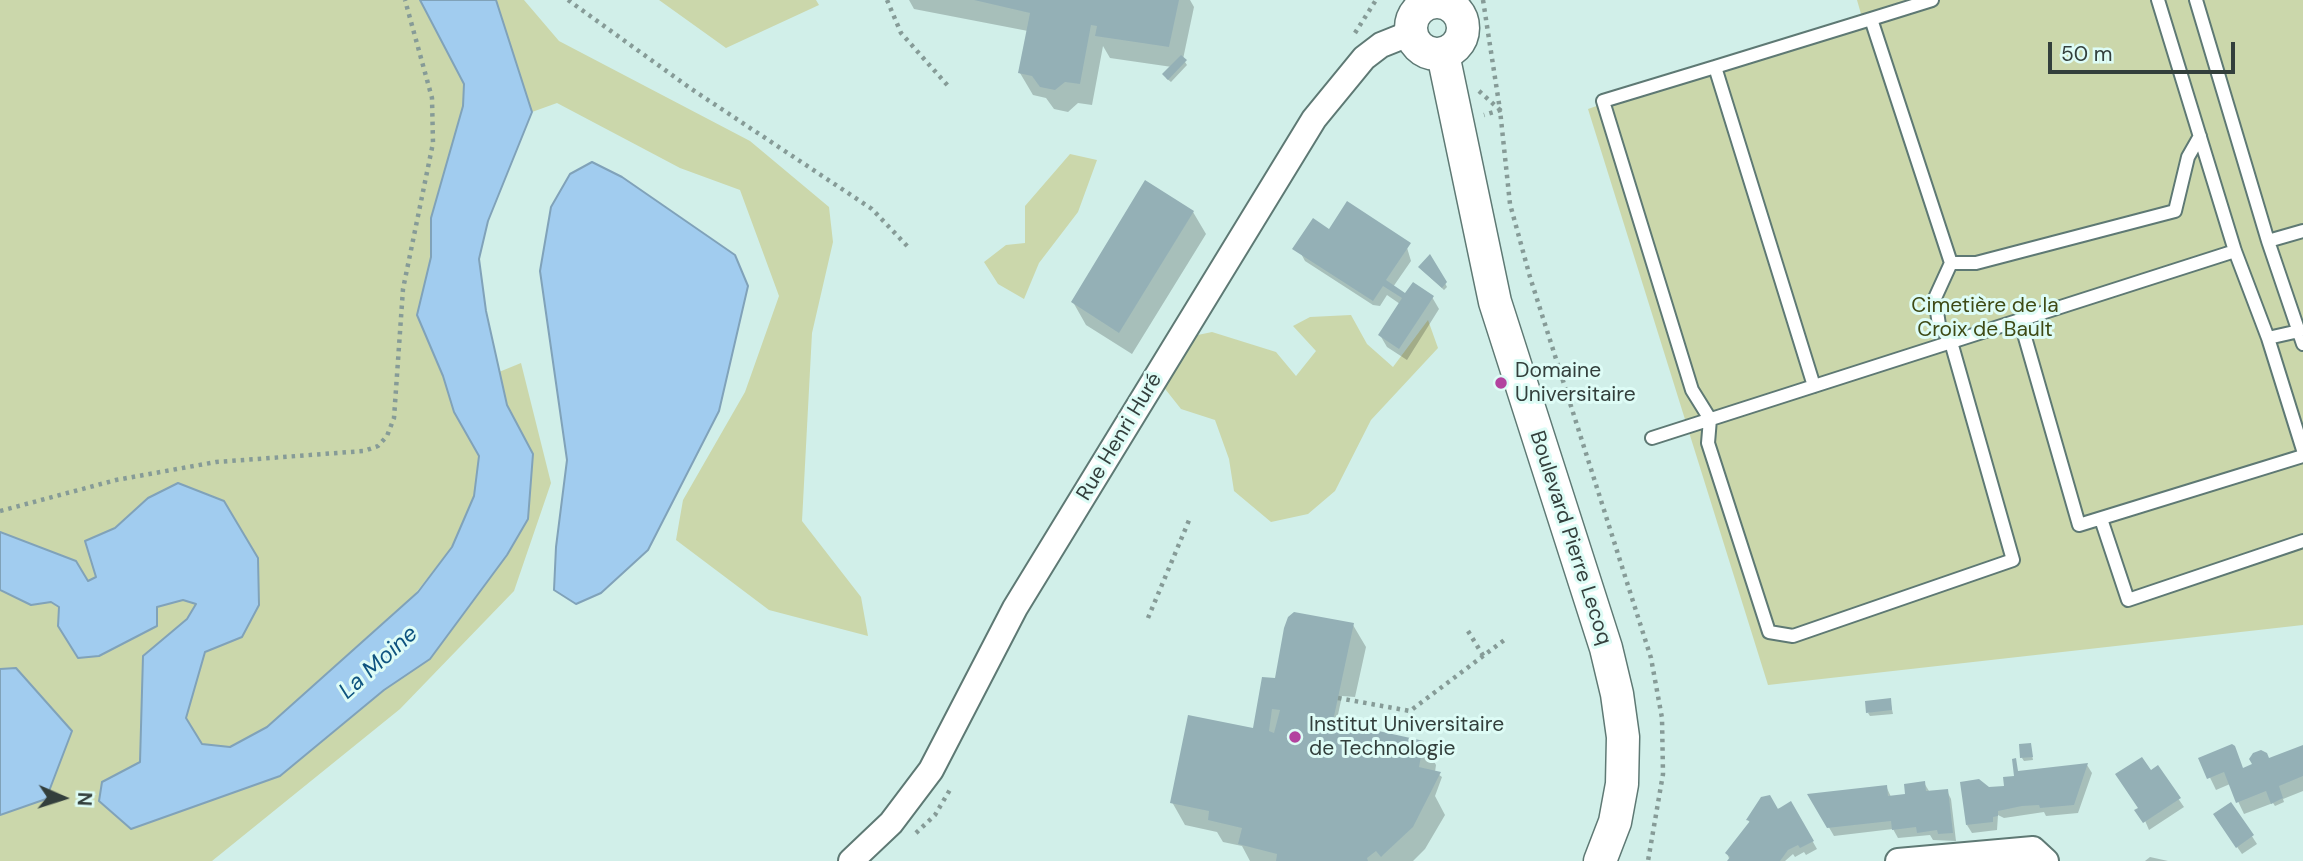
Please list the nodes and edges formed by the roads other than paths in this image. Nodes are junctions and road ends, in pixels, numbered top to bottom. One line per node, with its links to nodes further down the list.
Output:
1 (1932, 0): 5 (lane)
2 (2158, 0): 9 (lane)
3 (2196, 0): 11 (lane)
4 (1432, 1): 6 (street); 7 (street)
5 (1871, 19): 8 (lane); 13 (lane)
6 (1411, 33): 7 (street); 26 (street, Rue Henri Huré)
7 (1443, 54): 27 (street, Boulevard Pierre Lecoq)
8 (1715, 67): 19 (lane); 20 (lane)
9 (2200, 136): 12 (lane); 13 (lane)
10 (2303, 232): 11 (lane)
11 (2268, 241): 15 (lane)
12 (2235, 251): 14 (lane); 16 (lane)
13 (1951, 263): 17 (lane)
14 (2020, 320): 17 (lane); 24 (lane)
15 (2299, 331): 16 (lane); 18 (lane)
16 (2268, 338): 22 (lane)
17 (1951, 342): 19 (lane); 20 (lane)
18 (2303, 344)
19 (1814, 386): 20 (lane)
20 (1710, 419): 21 (lane)
21 (1652, 438)
22 (2303, 450)
23 (2303, 456): 24 (lane)
24 (2101, 519): 25 (lane)
25 (2303, 541)
26 (851, 861)
27 (1600, 861)
28 (1898, 861): 29 (street)
29 (2046, 861)

